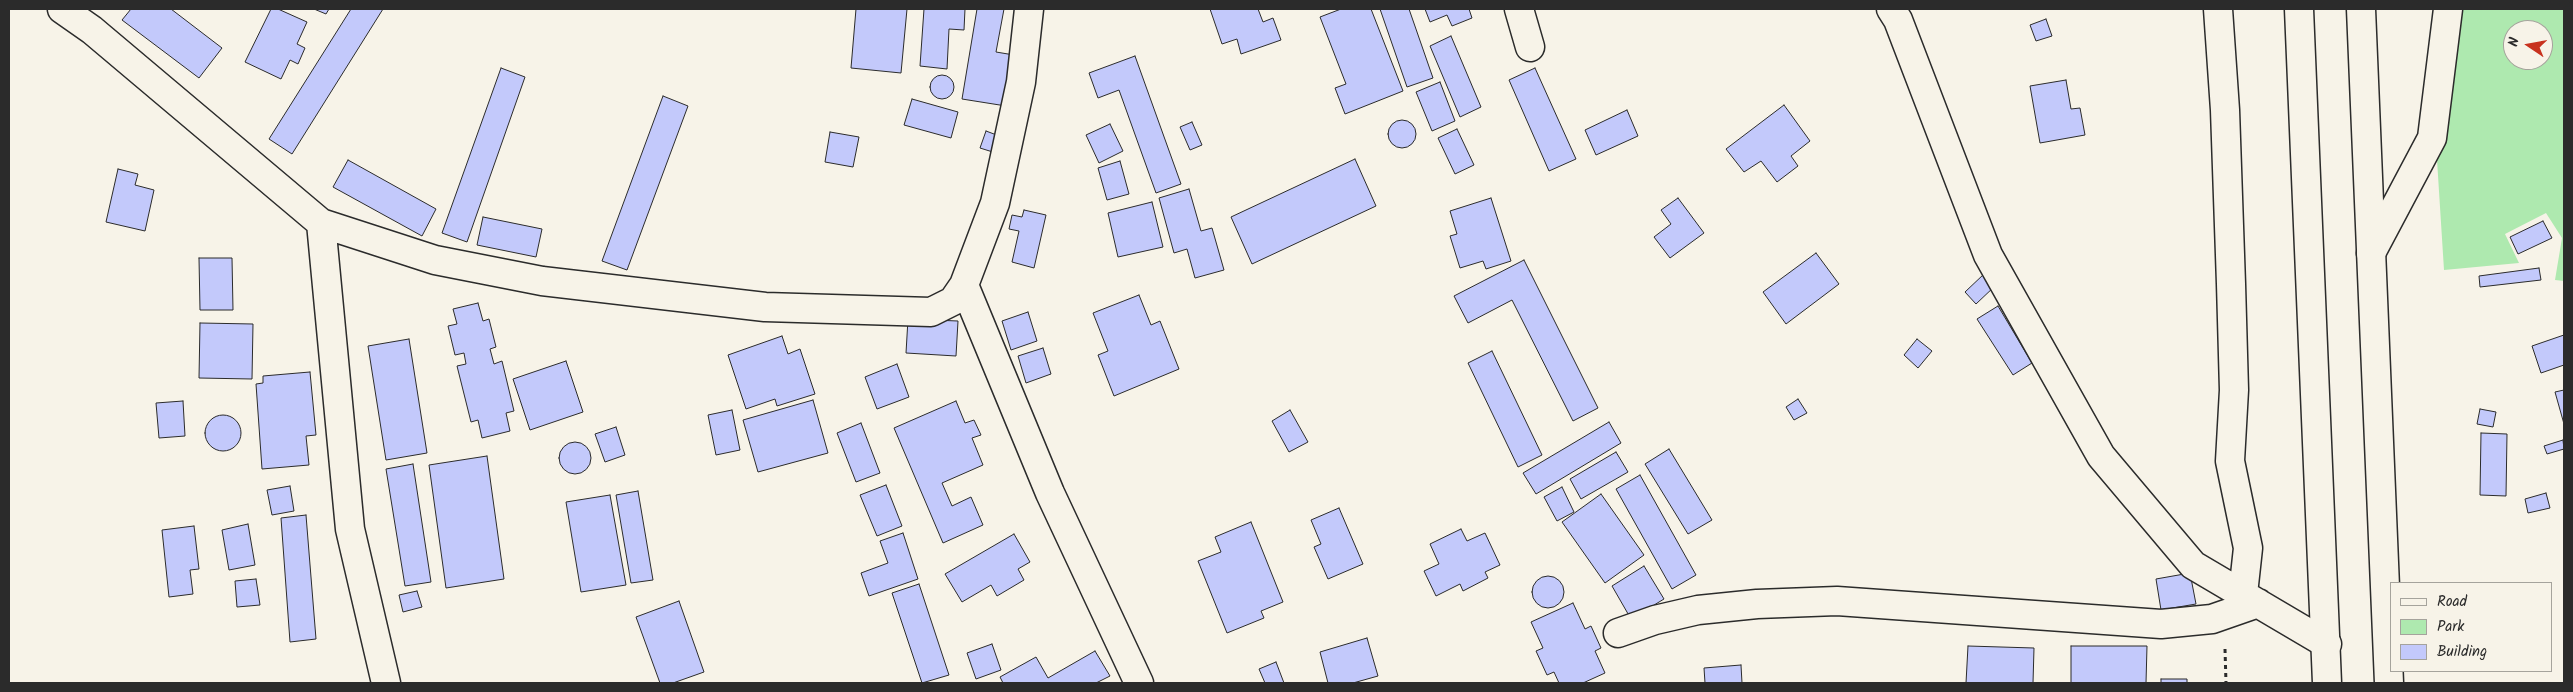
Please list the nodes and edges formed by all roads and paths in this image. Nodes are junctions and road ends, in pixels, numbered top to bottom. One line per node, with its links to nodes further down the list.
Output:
1 (62, 9): 10 (main road)
2 (1029, 9): 12 (main road)
3 (1519, 9): 9 (main road)
4 (1891, 9): 13 (main road)
5 (2218, 9): 13 (main road)
6 (2299, 9): 15 (main road)
7 (2361, 9): 11 (main road)
8 (2448, 9): 11 (main road)
9 (1530, 47)
10 (321, 223): 12 (main road); 16 (main road)
11 (2371, 253): 19 (main road)
12 (964, 285): 17 (main road)
13 (2250, 599): 14 (main road); 15 (main road)
14 (1618, 634)
15 (2327, 644): 18 (main road)
16 (386, 683)
17 (1139, 683)
18 (2327, 683)
19 (2389, 683)

